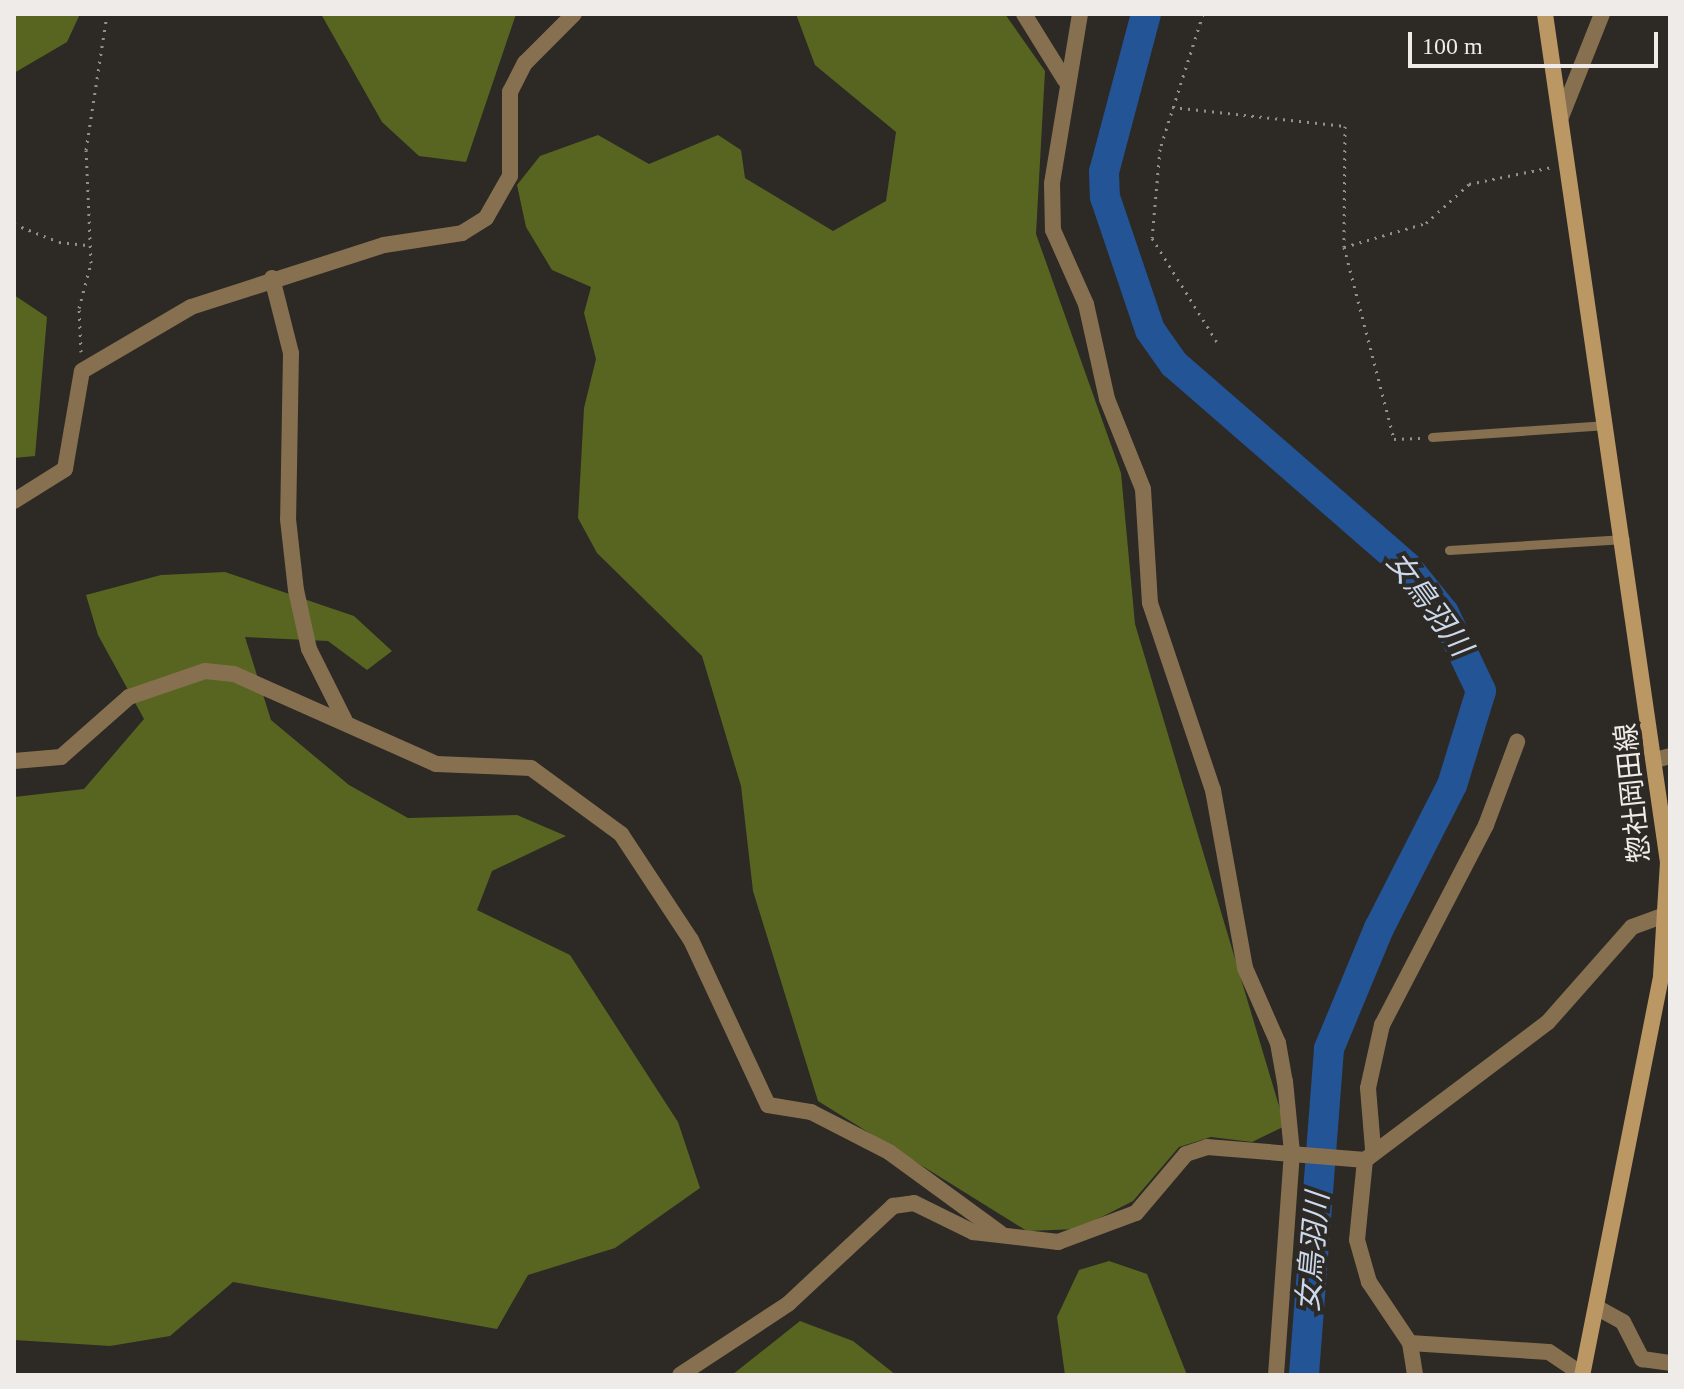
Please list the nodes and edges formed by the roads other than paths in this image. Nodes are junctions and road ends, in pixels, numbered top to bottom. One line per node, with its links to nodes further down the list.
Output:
1 (574, 14): 8 (street)
2 (1024, 14): 6 (street)
3 (1080, 14): 6 (street)
4 (1545, 14): 7 (main road, 惣社岡田線)
5 (1602, 14): 7 (street)
6 (1065, 80): 19 (street)
7 (1561, 117): 9 (main road, 惣社岡田線)
8 (272, 278): 11 (street); 14 (street)
9 (1607, 425): 10 (lane); 12 (main road, 惣社岡田線)
10 (1432, 437)
11 (14, 501)
12 (1625, 539): 13 (lane); 16 (main road, 惣社岡田線)
13 (1449, 550)
14 (345, 721): 17 (street); 21 (street)
15 (1517, 742): 20 (street)
16 (1664, 757): 18 (main road, 惣社岡田線)
17 (14, 761)
18 (1665, 915): 20 (street); 22 (main road, 惣社岡田線)
19 (1296, 1153): 20 (street); 21 (street); 27 (street)
20 (1366, 1156): 23 (street)
21 (1000, 1233): 26 (street)
22 (1596, 1307): 24 (street); 25 (main road, 惣社岡田線)
23 (1410, 1343): 25 (street); 28 (street)
24 (1670, 1363)
25 (1582, 1374)
26 (680, 1375)
27 (1276, 1375)
28 (1415, 1375)

